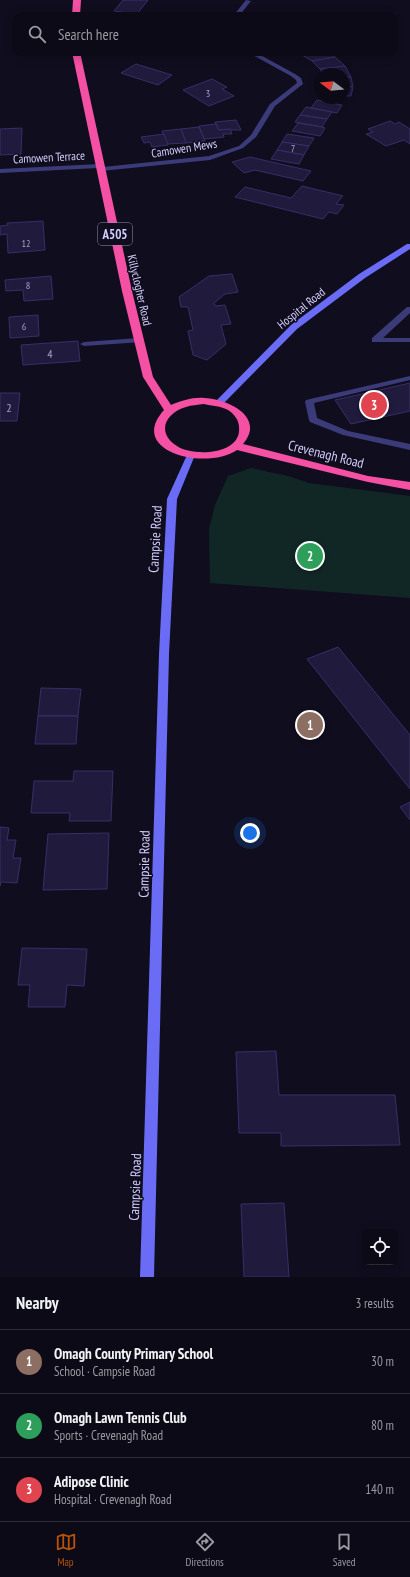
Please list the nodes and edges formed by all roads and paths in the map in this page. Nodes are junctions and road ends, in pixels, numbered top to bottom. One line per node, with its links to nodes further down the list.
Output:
1 (77, 0): 3 (highway)
2 (248, 1): 4 (street)
3 (76, 12)
4 (239, 12)
5 (77, 56): 7 (highway, Killyclogher Road / A505)
6 (257, 56): 7 (street, Camowen Mews)
7 (100, 168): 8 (street, Camowen Terrace); 11 (highway, Killyclogher Road / A505)
8 (0, 171)
9 (409, 248): 15 (main road, Hospital Road)
10 (410, 308): 12 (street)
11 (139, 340): 13 (street); 16 (highway, Killyclogher Road / A505)
12 (410, 340)
13 (84, 344)
14 (410, 378): 18 (street)
15 (219, 404): 16 (highway); 17 (highway)
16 (170, 411): 19 (highway)
17 (236, 446): 19 (highway); 20 (highway, Crevenagh Road)
18 (410, 447)
19 (191, 455): 21 (main road, Campsie Road)
20 (410, 486)
21 (147, 1277)

